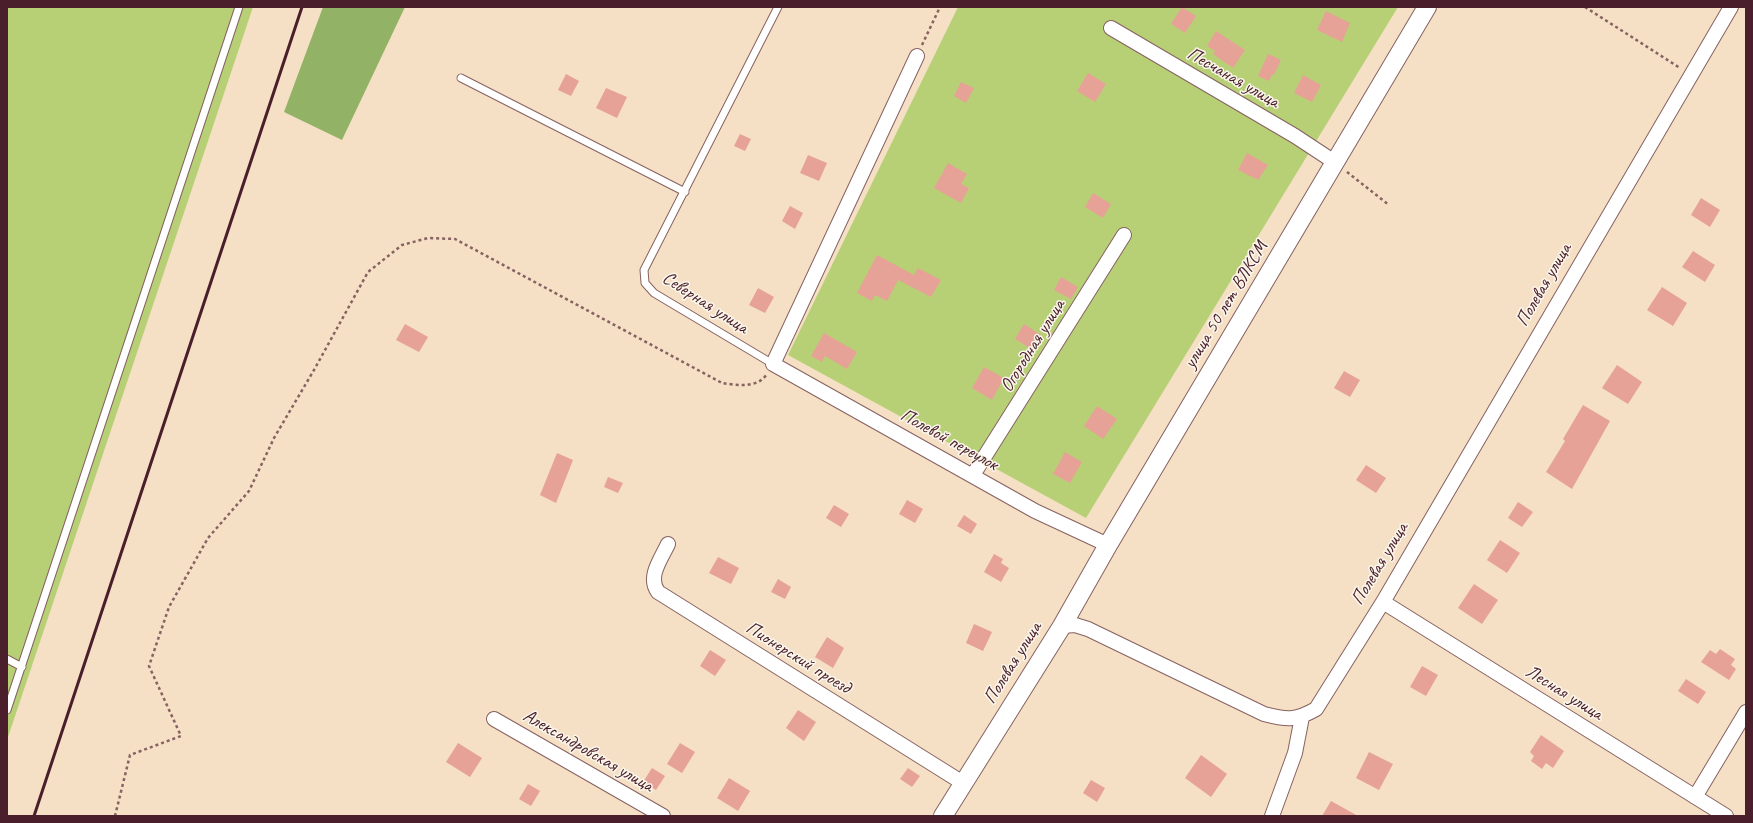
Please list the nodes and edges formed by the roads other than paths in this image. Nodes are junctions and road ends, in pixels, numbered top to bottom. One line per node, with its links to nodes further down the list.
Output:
1 (239, 7): 18 (lane)
2 (778, 7): 9 (lane, Северная улица)
3 (1428, 7): 8 (street, улица 50 лет ВЛКСМ)
4 (1731, 7): 15 (street, Полевая улица)
5 (1111, 28): 8 (street, Песчаная улица)
6 (917, 56): 11 (street)
7 (461, 78): 9 (lane)
8 (1336, 163): 14 (street, улица 50 лет ВЛКСМ)
9 (685, 192): 11 (lane, Северная улица)
10 (1124, 236): 12 (street, Огородная улица)
11 (773, 364): 12 (street, Полевой переулок)
12 (973, 476): 14 (street, Полевой переулок)
13 (668, 544): 23 (street, Пионерский проезд)
14 (1108, 545): 16 (street, улица 50 лет ВЛКСМ)
15 (1382, 602): 21 (street, Полевая улица); 24 (street, Лесная улица)
16 (1062, 626): 21 (street, Полевая улица); 23 (street, Полевая улица)
17 (7, 659): 18 (lane)
18 (22, 667): 19 (lane)
19 (7, 710)
20 (1746, 712): 24 (street)
21 (1302, 717): 27 (street)
22 (494, 719): 25 (street, Александровская улица)
23 (963, 783): 26 (street, Полевая улица)
24 (1695, 797): 28 (street, Лесная улица)
25 (663, 816)
26 (943, 816)
27 (1272, 816)
28 (1726, 816)

